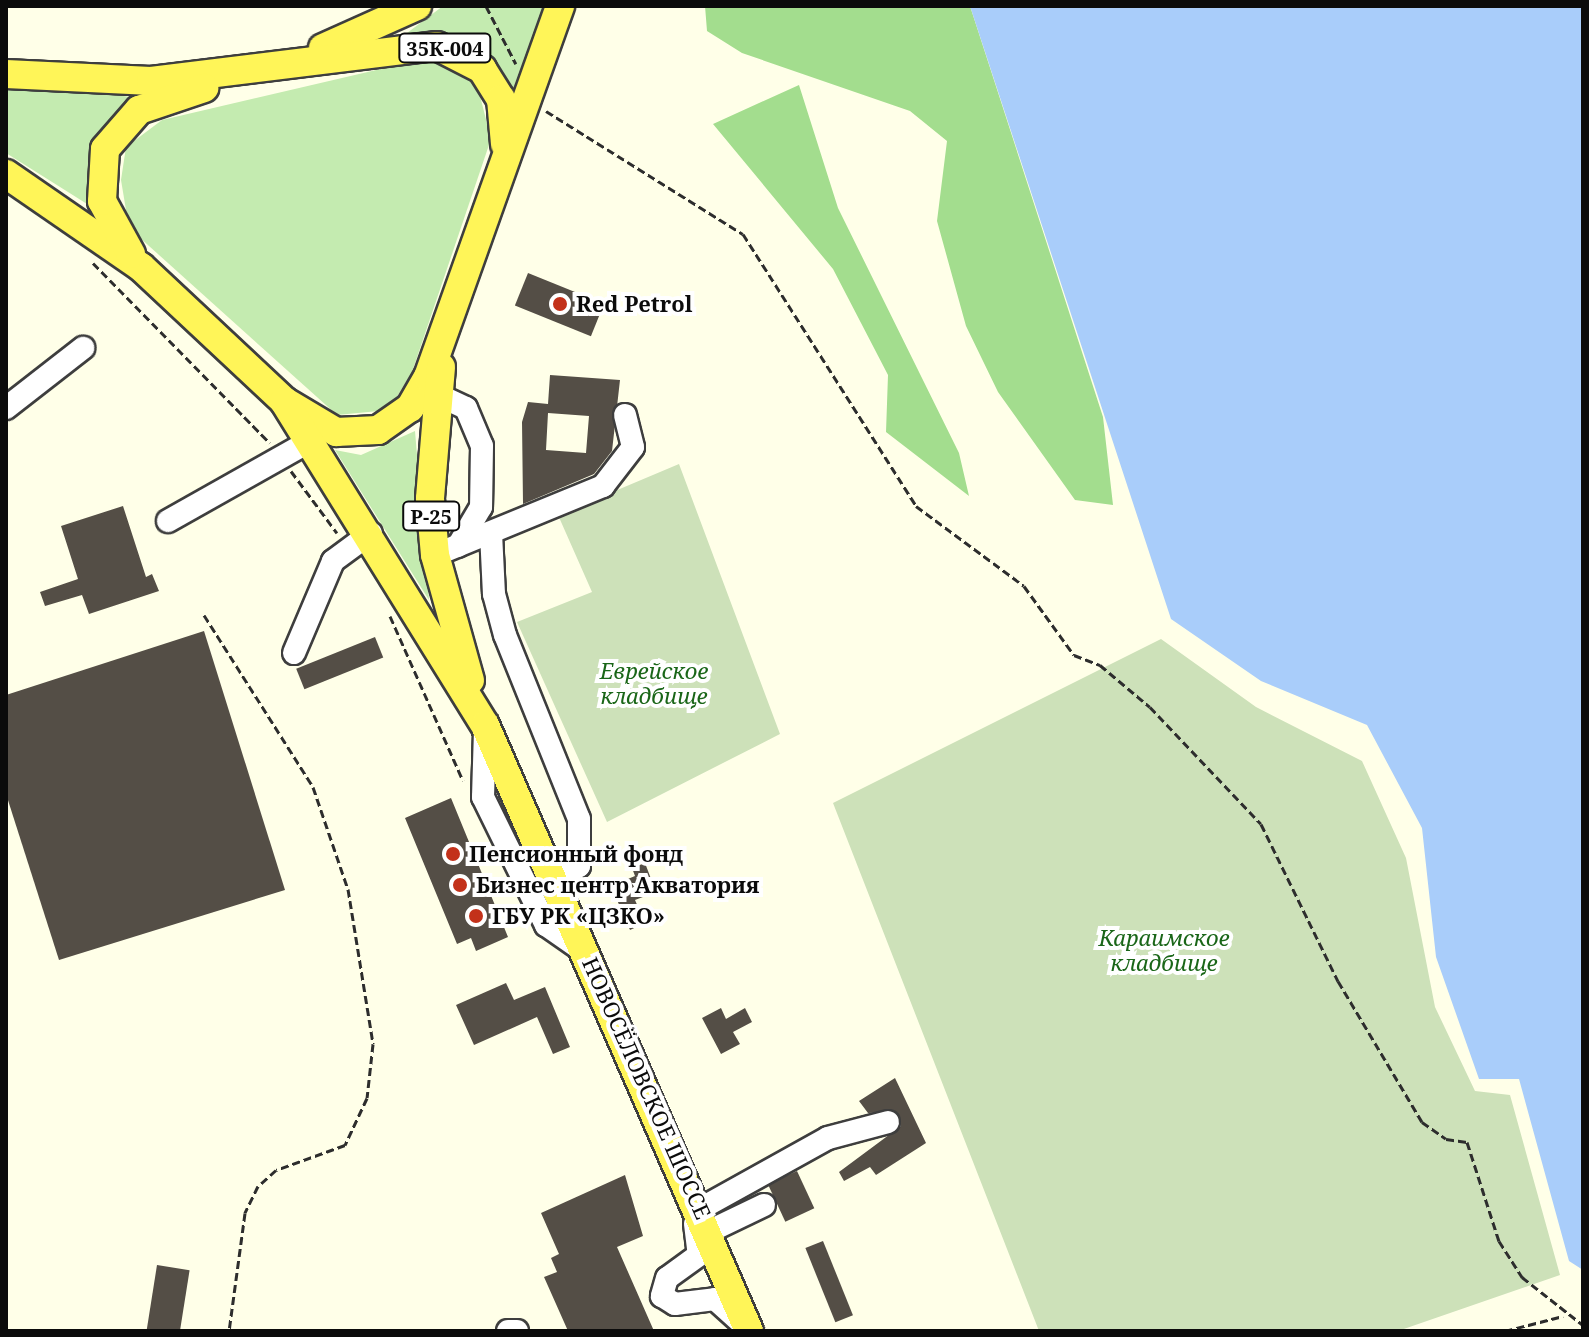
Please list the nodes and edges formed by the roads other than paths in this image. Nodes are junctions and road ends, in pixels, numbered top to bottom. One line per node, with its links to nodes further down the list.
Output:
1 (417, 6): 3 (main road, 35К-004)
2 (560, 6): 6 (main road, 35К-004)
3 (274, 67): 4 (main road); 6 (main road, 35К-004); 7 (main road, 35К-004)
4 (6, 74)
5 (6, 174): 7 (main road)
6 (496, 192): 8 (main road, 35К-004)
7 (141, 267): 11 (main road, 35К-004)
8 (453, 311): 10 (main road, НОВОСЁЛОВСКОЕ ШОССЕ / Р-25); 11 (main road, 35К-004)
9 (83, 348): 12 (lane)
10 (436, 394): 18 (main road, НОВОСЁЛОВСКОЕ ШОССЕ / Р-25); 18 (lane)
11 (284, 401): 14 (main road, НОВОСЁЛОВСКОЕ ШОССЕ / Р-25)
12 (6, 408)
13 (625, 415): 16 (lane)
14 (310, 441): 15 (lane); 17 (main road, НОВОСЁЛОВСКОЕ ШОССЕ / Р-25)
15 (168, 521)
16 (491, 533): 18 (lane); 21 (lane)
17 (360, 541): 19 (lane); 20 (main road, НОВОСЁЛОВСКОЕ ШОССЕ / Р-25)
18 (447, 550): 20 (main road, НОВОСЁЛОВСКОЕ ШОССЕ / Р-25)
19 (294, 653)
20 (482, 721): 21 (main road, НОВОСЁЛОВСКОЕ ШОССЕ / Р-25); 22 (lane)
21 (555, 879): 22 (main road, НОВОСЁЛОВСКОЕ ШОССЕ / Р-25)
22 (589, 955): 25 (main road, НОВОСЁЛОВСКОЕ ШОССЕ / Р-25)
23 (888, 1122): 25 (lane)
24 (764, 1205): 25 (lane)
25 (699, 1208): 26 (main road, НОВОСЁЛОВСКОЕ ШОССЕ / Р-25); 26 (lane)
26 (748, 1329)
27 (508, 1331): 28 (lane)
28 (517, 1331)

